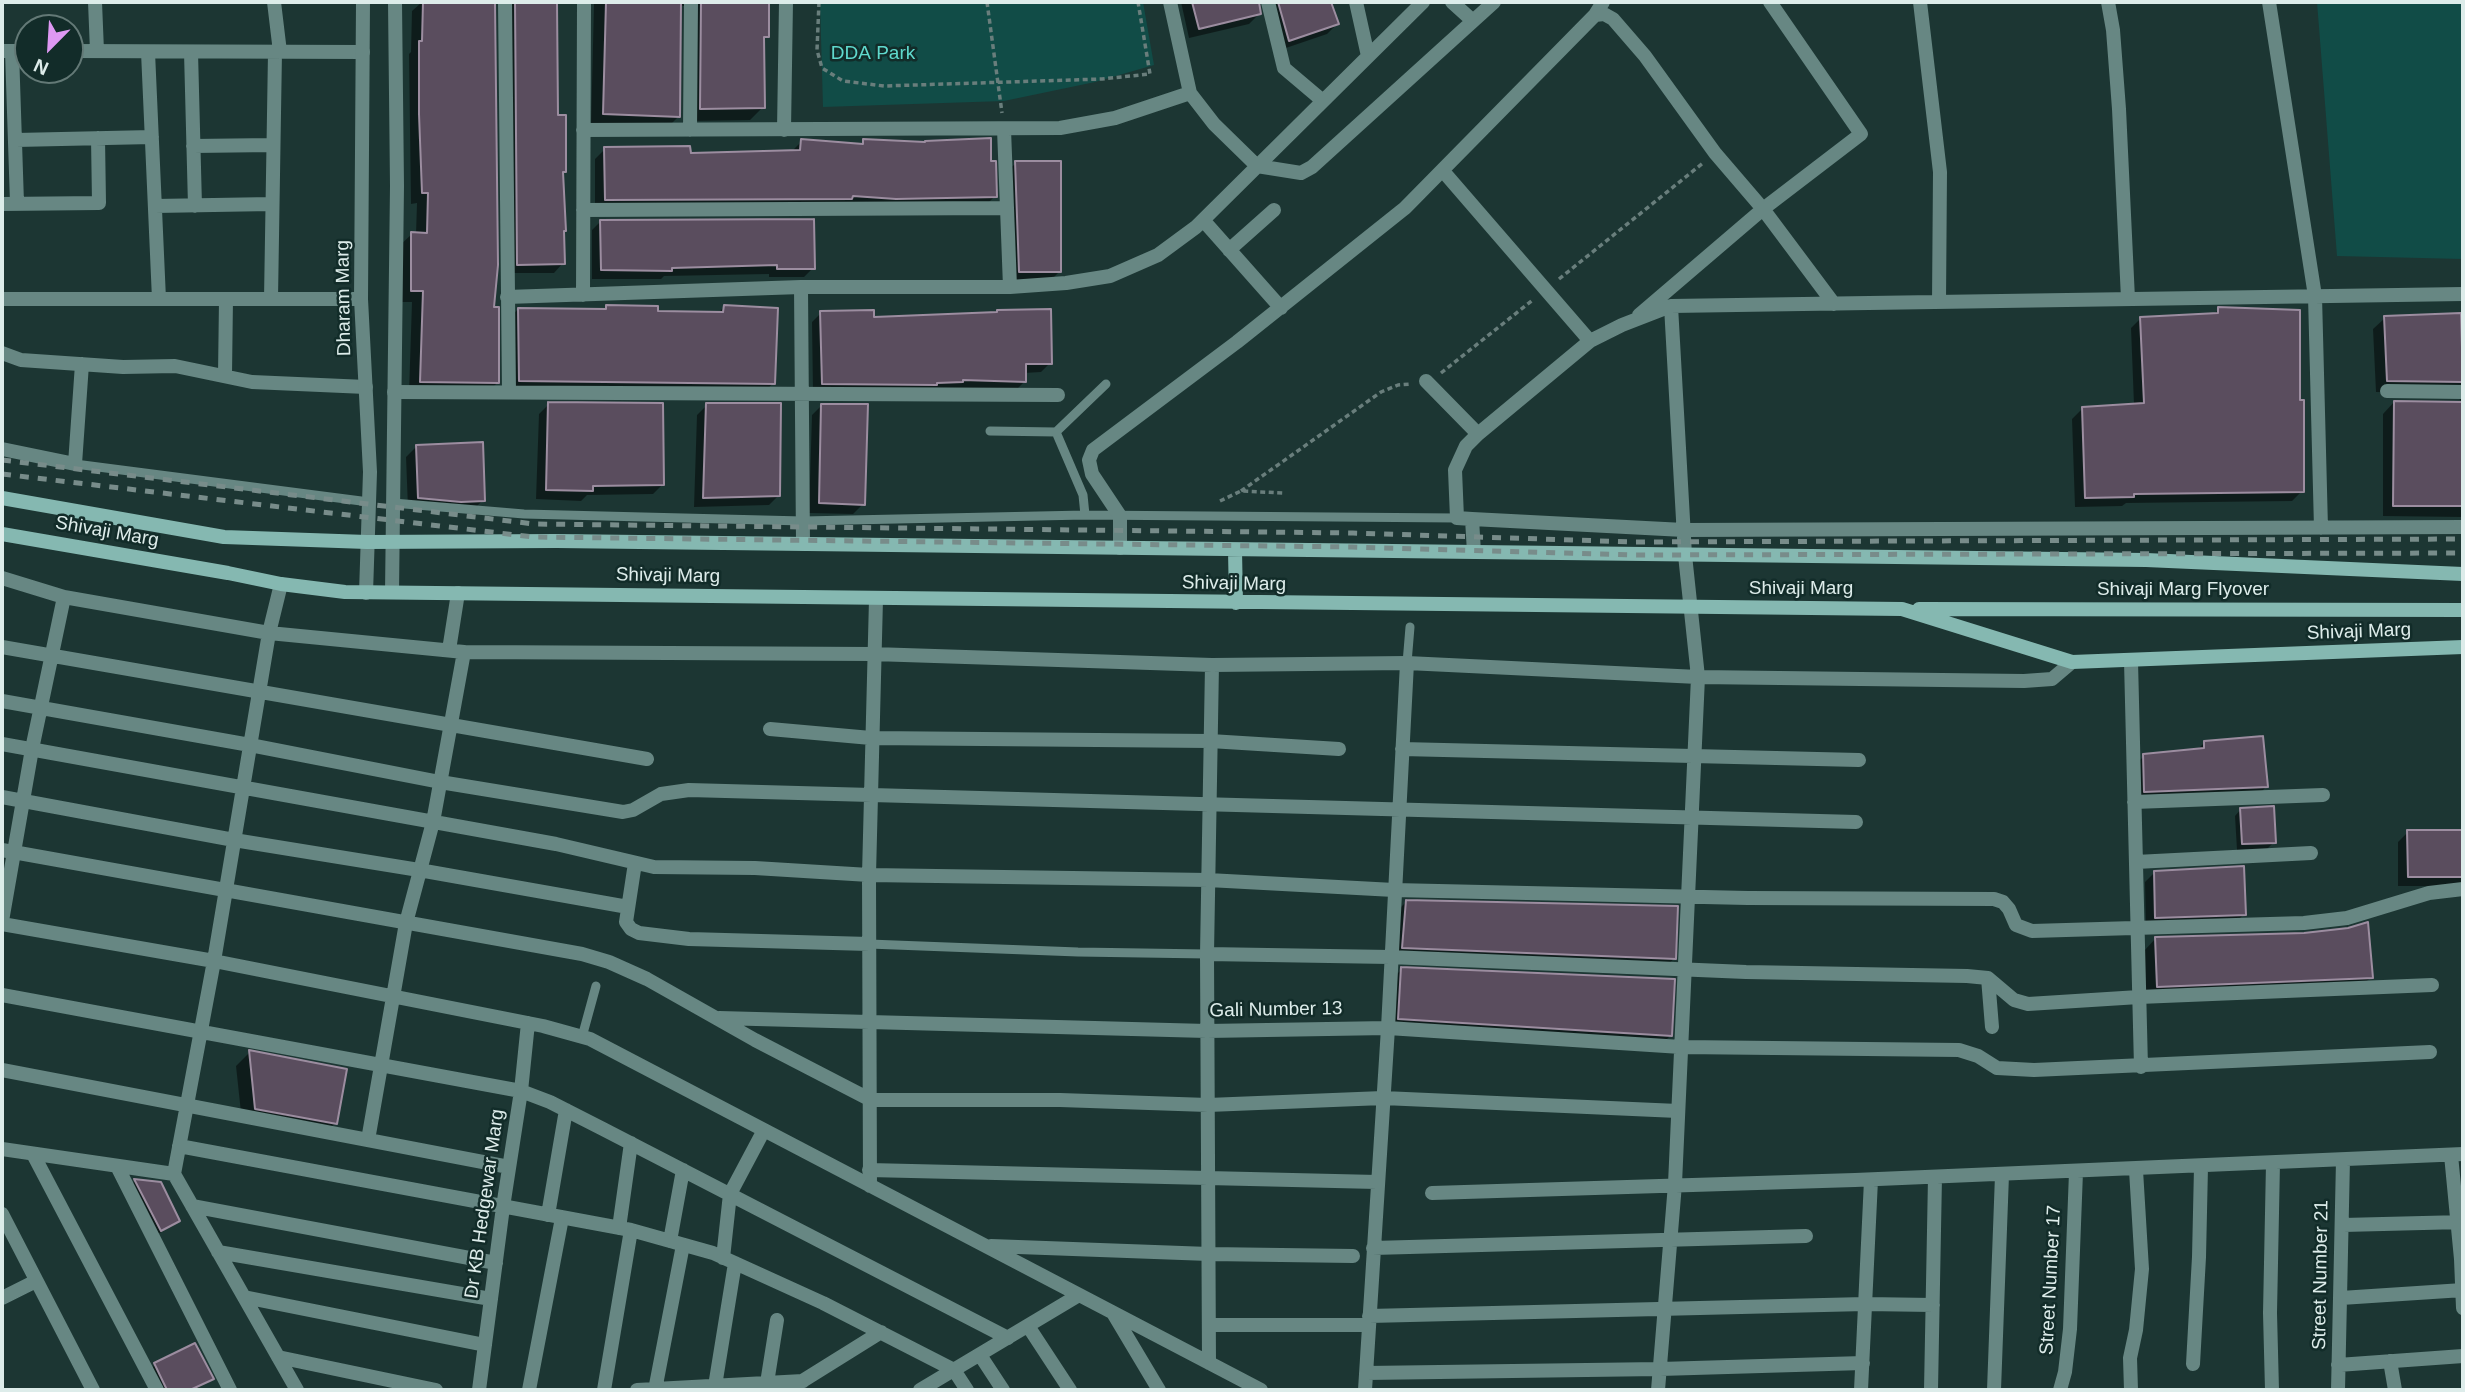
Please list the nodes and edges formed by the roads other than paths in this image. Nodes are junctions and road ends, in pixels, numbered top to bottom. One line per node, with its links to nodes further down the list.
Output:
1 (95, 2): 23 (street)
2 (274, 2): 26 (street)
3 (363, 2): 27 (street, Dharam Marg)
4 (395, 2): 77 (street)
5 (505, 2): 57 (street)
6 (584, 2): 31 (street)
7 (691, 2): 32 (street)
8 (786, 2): 33 (street)
9 (1170, 2): 29 (street)
10 (1268, 2): 30 (street)
11 (1356, 2): 28 (street)
12 (1423, 2): 28 (street)
13 (1452, 2): 20 (street)
14 (1494, 2): 20 (street)
15 (1770, 2): 47 (street)
16 (1920, 2): 64 (street)
17 (2108, 2): 63 (street)
18 (2269, 2): 56 (street)
19 (1599, 8): 41 (street); 47 (street)
20 (1473, 21): 40 (street)
21 (7, 51): 37 (street)
22 (84, 51): 23 (street)
23 (97, 51): 24 (street)
24 (148, 52): 25 (street); 35 (street)
25 (191, 52): 26 (street); 39 (street)
26 (277, 52): 27 (street); 38 (street)
27 (363, 52): 62 (street, Dharam Marg)
28 (1368, 56): 30 (street)
29 (1190, 93): 34 (street); 40 (street)
30 (1323, 101): 40 (street)
31 (583, 130): 32 (street); 48 (street)
32 (690, 130): 33 (street)
33 (784, 130): 34 (street)
34 (1004, 130): 46 (street)
35 (152, 137): 36 (street); 44 (street)
36 (98, 138): 37 (street); 42 (street)
37 (16, 140): 42 (street)
38 (274, 145): 39 (street); 43 (street)
39 (193, 146): 45 (street)
40 (1257, 166): 50 (street)
41 (1443, 171): 67 (street); 69 (street)
42 (9, 204)
43 (272, 204): 45 (street); 61 (street)
44 (155, 206): 45 (street); 59 (street)
45 (195, 206)
46 (1007, 208): 48 (street); 53 (street)
47 (1763, 209): 65 (street); 68 (street)
48 (583, 210): 55 (street)
49 (1275, 210): 51 (street)
50 (1203, 220): 51 (street); 53 (street)
51 (1229, 250): 67 (street)
52 (801, 287): 53 (street); 55 (street); 80 (street)
53 (1010, 287)
54 (2463, 294): 56 (street)
55 (583, 295): 57 (street)
56 (2315, 296): 63 (street); 95 (street)
57 (506, 297): 78 (street)
58 (2, 299): 59 (street)
59 (159, 299): 60 (street)
60 (226, 299): 61 (street); 72 (street)
61 (271, 299): 62 (street)
62 (361, 299): 75 (street, Dharam Marg)
63 (2128, 299): 64 (street)
64 (1939, 302): 65 (street)
65 (1834, 304): 66 (street)
66 (1671, 306): 68 (street); 96 (street)
67 (1281, 308): 91 (street)
68 (1632, 321): 69 (street)
69 (1590, 341): 84 (street)
70 (2, 353): 71 (street)
71 (82, 364): 72 (street); 86 (street)
72 (225, 375): 75 (street)
73 (1426, 382): 84 (street)
74 (1106, 384): 83 (lane)
75 (366, 387): 88 (street, Dharam Marg)
76 (2388, 391): 79 (street)
77 (394, 392): 78 (street); 89 (street)
78 (509, 392): 80 (street)
79 (2463, 392)
80 (802, 394): 81 (street); 93 (street)
81 (1058, 395)
82 (990, 431): 83 (lane)
83 (1056, 432): 90 (lane)
84 (1478, 434): 92 (street)
85 (2, 449): 86 (street)
86 (75, 464): 88 (lane)
87 (2, 498): 98 (main road, Shivaji Marg)
88 (369, 502): 98 (street, Dharam Marg)
89 (393, 503): 93 (lane); 99 (street)
90 (1086, 515): 91 (lane); 93 (lane)
91 (1120, 516): 92 (lane); 101 (street)
92 (1465, 519): 96 (street); 103 (street)
93 (803, 521): 100 (street)
94 (2463, 527): 95 (street)
95 (2321, 528): 96 (street)
96 (1684, 530): 104 (street)
97 (2, 534): 107 (main road, Shivaji Marg)
98 (367, 541): 99 (main road, Shivaji Marg); 109 (street, Dharam Marg)
99 (393, 542): 100 (main road, Shivaji Marg); 108 (street)
100 (803, 544): 101 (main road, Shivaji Marg)
101 (1120, 548): 102 (main road, Shivaji Marg)
102 (1235, 550): 103 (main road, Shivaji Marg); 113 (main road)
103 (1474, 552): 104 (main road, Shivaji Marg)
104 (1685, 555): 105 (main road, Shivaji Marg); 114 (street)
105 (2463, 574)
106 (2, 578): 111 (street)
107 (281, 584): 109 (main road, Shivaji Marg); 118 (street)
108 (392, 592): 109 (main road, Shivaji Marg); 110 (main road, Shivaji Marg)
109 (366, 593)
110 (458, 593): 112 (main road, Shivaji Marg); 121 (street)
111 (64, 597): 118 (street); 124 (street)
112 (876, 599): 113 (main road, Shivaji Marg); 123 (street)
113 (1236, 603): 114 (main road, Shivaji Marg)
114 (1692, 607): 115 (main road, Shivaji Marg); 129 (street)
115 (1902, 609): 116 (main road, Shivaji Marg Flyover); 126 (main road, Shivaji Marg)
116 (2463, 610)
117 (1410, 627): 127 (lane)
118 (269, 634): 121 (street); 130 (street)
119 (2, 647): 124 (street)
120 (2463, 647): 125 (main road, Shivaji Marg)
121 (449, 650): 122 (street)
122 (464, 652): 123 (street); 133 (street)
123 (873, 654): 128 (street); 135 (street)
124 (52, 656): 130 (street); 132 (street)
125 (2131, 661): 126 (main road, Shivaji Marg); 151 (street)
126 (2072, 662): 129 (street)
127 (1407, 663): 128 (street); 129 (street); 140 (street)
128 (1212, 666): 136 (street)
129 (1698, 677): 142 (street)
130 (259, 693): 133 (street); 138 (street)
131 (2, 701): 132 (street)
132 (41, 708): 138 (street); 141 (street)
133 (451, 727): 143 (street); 145 (street)
134 (770, 729): 135 (street)
135 (871, 738): 136 (street); 149 (street)
136 (1210, 741): 139 (street); 152 (street)
137 (2, 744): 141 (street)
138 (250, 745): 145 (street); 146 (street)
139 (1339, 749)
140 (1402, 749): 142 (street); 153 (street)
141 (32, 750): 146 (street); 150 (street)
142 (1695, 756): 144 (street); 154 (street)
143 (647, 759)
144 (1860, 760)
145 (440, 782): 149 (street); 155 (street)
146 (243, 789): 155 (street); 157 (street)
147 (2323, 795): 151 (street)
148 (2, 797): 150 (street)
149 (870, 797): 152 (street); 163 (street)
150 (23, 801): 157 (street); 158 (street)
151 (2134, 802): 160 (street)
152 (1209, 805): 153 (street); 164 (street)
153 (1399, 810): 154 (street); 166 (street)
154 (1693, 818): 156 (street); 168 (street)
155 (433, 822): 161 (street); 162 (street)
156 (1856, 822)
157 (234, 840): 162 (street); 167 (street)
158 (8, 851): 167 (street); 170 (street)
159 (2311, 853): 160 (street)
160 (2136, 862): 172 (street)
161 (635, 863): 163 (street); 169 (street)
162 (419, 870): 169 (street); 171 (street)
163 (869, 875): 164 (street); 173 (street)
164 (1208, 880): 166 (street); 174 (street)
165 (2463, 889): 172 (street)
166 (1394, 890): 168 (street); 175 (street)
167 (226, 891): 171 (street); 176 (street)
168 (1690, 895): 172 (street); 177 (street)
169 (628, 907): 173 (street)
170 (2, 923): 176 (street)
171 (406, 923): 182 (street); 184 (street)
172 (2137, 929): 183 (street)
173 (869, 944): 174 (lane); 186 (street)
174 (1207, 954): 175 (street); 190 (street)
175 (1390, 957): 177 (street); 188 (street)
176 (214, 961): 182 (street); 189 (street)
177 (1686, 970): 178 (street); 192 (street)
178 (1988, 978): 183 (street); 187 (street)
179 (2432, 985): 183 (street)
180 (596, 986): 191 (lane)
181 (2, 995): 189 (street)
182 (392, 996): 185 (street); 194 (street)
183 (2139, 997): 195 (street)
184 (717, 1018): 186 (street, Gali Number 13); 199 (street)
185 (528, 1023): 191 (street); 197 (street, Dr KB Hedgewar Marg)
186 (870, 1023): 190 (street, Gali Number 13); 199 (street)
187 (1992, 1027)
188 (1388, 1028): 190 (street, Gali Number 13); 192 (street, Gali Number 13); 198 (street)
189 (201, 1031): 194 (street); 200 (street)
190 (1207, 1031): 201 (street)
191 (582, 1037): 204 (street)
192 (1681, 1047): 195 (street, Gali Number 13); 203 (street)
193 (2430, 1052): 195 (street, Gali Number 13)
194 (380, 1065): 197 (street); 205 (street)
195 (2141, 1067)
196 (2, 1070): 200 (street)
197 (521, 1091): 202 (street); 214 (street, Dr KB Hedgewar Marg)
198 (1383, 1098): 201 (street); 203 (street); 225 (street)
199 (871, 1100): 201 (street); 217 (street)
200 (187, 1105): 205 (street); 207 (street)
201 (1208, 1105): 223 (street)
202 (566, 1110): 206 (street); 233 (street)
203 (1678, 1111): 226 (street)
204 (764, 1130): 227 (street); 229 (street)
205 (368, 1140): 214 (street)
206 (631, 1143): 216 (street); 236 (street)
207 (179, 1146): 220 (street); 231 (street)
208 (2, 1149): 209 (street)
209 (33, 1154): 213 (street); 281 (street)
210 (2457, 1155): 211 (street); 234 (street)
211 (2343, 1160): 212 (street); 235 (street, Street Number 21)
212 (2273, 1163): 215 (street); 304 (street)
213 (117, 1166): 220 (street); 282 (street)
214 (509, 1167): 231 (street, Dr KB Hedgewar Marg)
215 (2201, 1167): 218 (street); 272 (street)
216 (684, 1170): 229 (street); 239 (street)
217 (869, 1170): 223 (street); 227 (street)
218 (2136, 1170): 219 (street); 303 (street)
219 (2076, 1172): 221 (street); 302 (street, Street Number 17)
220 (174, 1174): 230 (street)
221 (2002, 1175): 222 (street); 301 (street)
222 (1934, 1177): 224 (street); 255 (street)
223 (1208, 1178): 225 (street); 243 (street)
224 (1871, 1180): 226 (street); 254 (street)
225 (1377, 1182): 241 (street)
226 (1675, 1184): 228 (street); 238 (street)
227 (870, 1186): 240 (street)
228 (1432, 1193)
229 (730, 1194): 245 (street); 264 (street)
230 (192, 1206): 242 (street); 246 (street)
231 (503, 1207): 233 (street); 246 (street, Dr KB Hedgewar Marg)
232 (2, 1214): 247 (street)
233 (555, 1216): 236 (street); 286 (street)
234 (2460, 1222): 235 (street); 248 (street)
235 (2343, 1225): 252 (street, Street Number 21)
236 (625, 1229): 239 (street); 287 (street)
237 (1806, 1236): 238 (street)
238 (1670, 1241): 241 (street); 257 (street)
239 (677, 1243): 245 (street); 289 (street)
240 (986, 1246): 243 (street); 249 (street)
241 (1373, 1248): 260 (street)
242 (218, 1252): 250 (street); 253 (street)
243 (1209, 1254): 244 (street); 261 (street)
244 (1353, 1256)
245 (729, 1260): 263 (street); 279 (street)
246 (496, 1263): 253 (street, Dr KB Hedgewar Marg)
247 (36, 1280): 251 (street); 280 (street)
248 (2463, 1290): 252 (street); 256 (street)
249 (1079, 1295): 258 (street); 262 (street)
250 (244, 1297): 265 (street); 268 (street)
251 (2, 1298)
252 (2341, 1298): 273 (street, Street Number 21)
253 (491, 1299): 265 (street, Dr KB Hedgewar Marg)
254 (1866, 1304): 255 (street); 257 (street); 271 (street)
255 (1933, 1305): 300 (street)
256 (2463, 1308)
257 (1665, 1310): 260 (street); 274 (street)
258 (1112, 1312): 270 (street); 295 (street)
259 (777, 1320): 278 (street)
260 (1369, 1321): 261 (street); 276 (street)
261 (1209, 1325): 270 (street)
262 (1028, 1326): 264 (street); 294 (street)
263 (881, 1332): 275 (street); 277 (street)
264 (1008, 1338): 266 (street)
265 (485, 1345): 285 (street, Dr KB Hedgewar Marg)
266 (980, 1355): 275 (street); 293 (street)
267 (2463, 1356): 269 (street)
268 (278, 1357): 283 (street); 284 (street)
269 (2390, 1361): 273 (street); 306 (street)
270 (1209, 1363): 296 (street)
271 (1863, 1363): 274 (street); 299 (street)
272 (2193, 1364)
273 (2338, 1365): 305 (street, Street Number 21)
274 (1660, 1369): 276 (street); 298 (street)
275 (954, 1370): 291 (street); 292 (street)
276 (1366, 1373): 297 (street)
277 (803, 1381): 278 (street); 290 (street)
278 (768, 1383): 279 (street)
279 (715, 1386): 289 (street)
280 (93, 1390)
281 (157, 1390)
282 (230, 1390)
283 (297, 1390)
284 (433, 1390)
285 (479, 1390)
286 (529, 1390)
287 (604, 1390)
288 (637, 1390): 289 (street)
289 (656, 1390)
290 (788, 1390)
291 (920, 1390)
292 (967, 1390)
293 (1003, 1390)
294 (1070, 1390)
295 (1159, 1390)
296 (1261, 1390)
297 (1365, 1390)
298 (1658, 1390)
299 (1861, 1390)
300 (1931, 1390)
301 (1994, 1390)
302 (2060, 1390)
303 (2131, 1390)
304 (2272, 1390)
305 (2338, 1390)
306 (2395, 1390)

